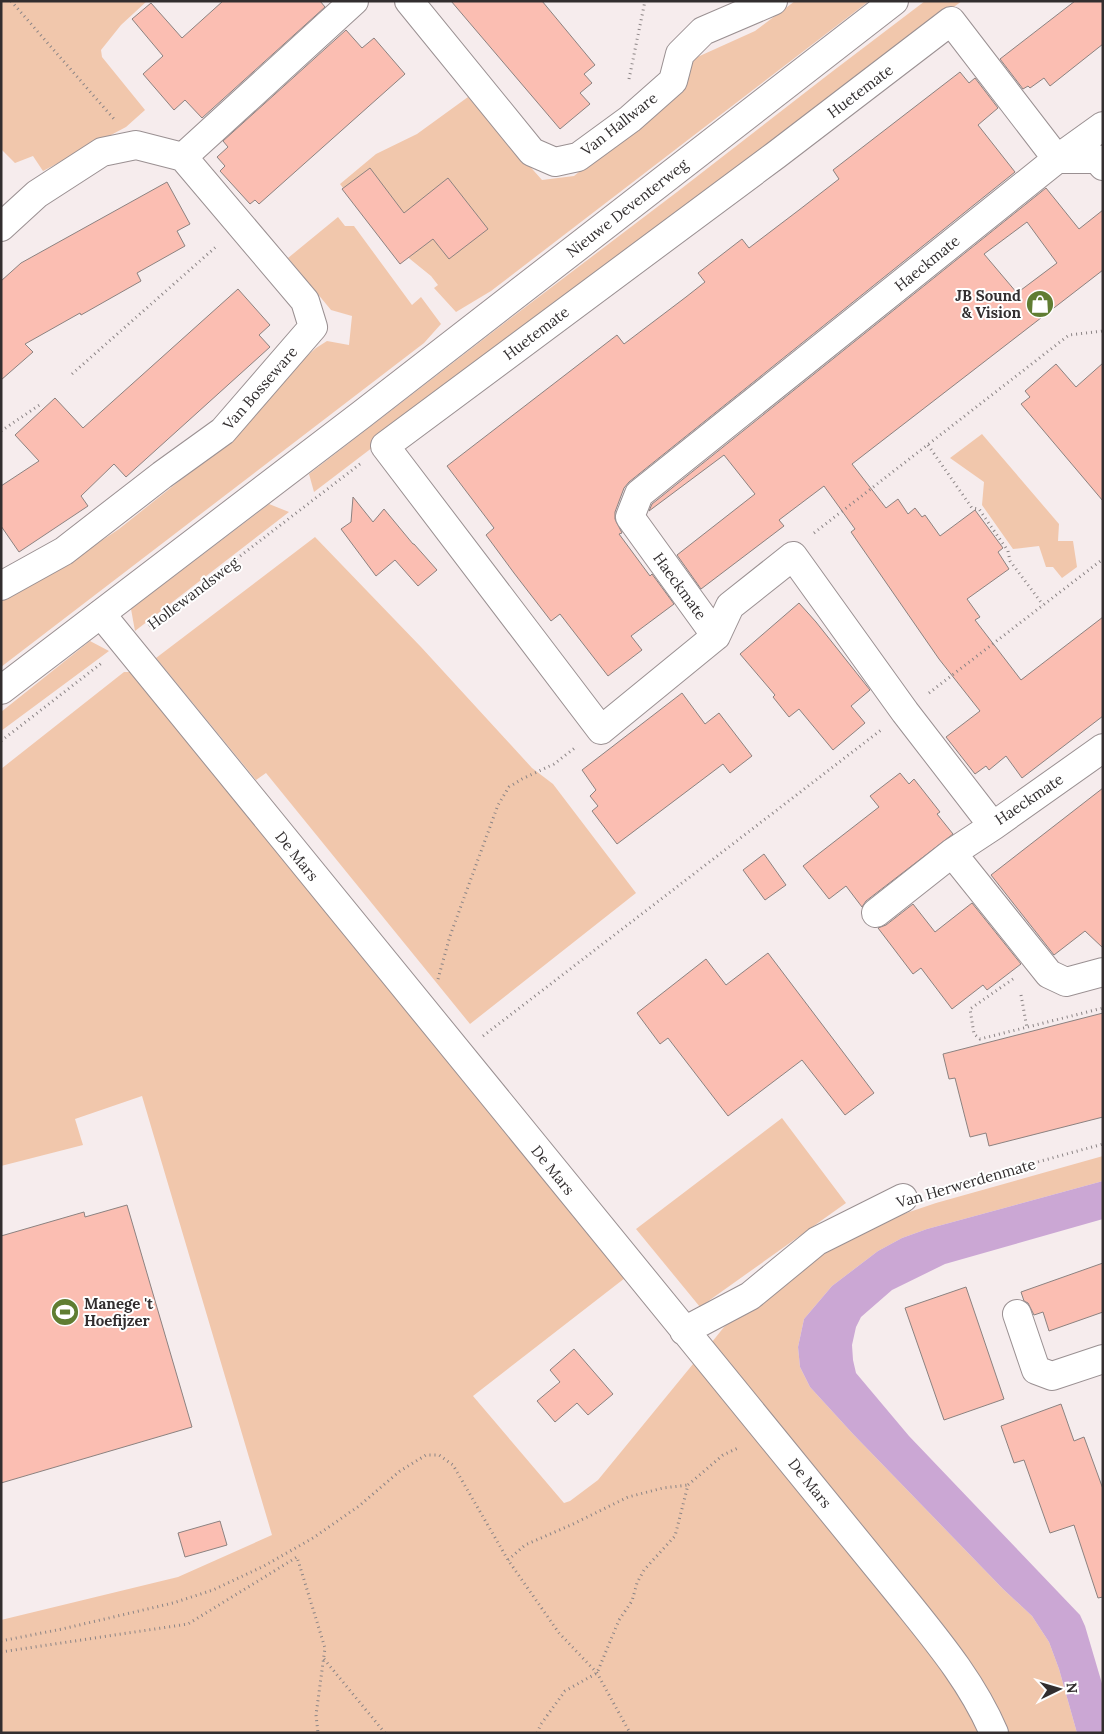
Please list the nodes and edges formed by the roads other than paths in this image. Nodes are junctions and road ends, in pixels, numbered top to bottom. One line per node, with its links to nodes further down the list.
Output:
1 (354, 1): 6 (street)
2 (409, 1): 3 (street, Van Hallware)
3 (773, 1)
4 (894, 1): 11 (street, Nieuwe Deventerweg)
5 (1103, 126): 7 (street, Haeckmate)
6 (183, 156): 9 (street); 10 (street, Van Bosseware)
7 (1057, 159): 8 (street); 12 (street, Haeckmate); 12 (street, Huetemate)
8 (1103, 166)
9 (1, 227)
10 (1, 586)
11 (102, 614): 13 (street); 21 (street, De Mars)
12 (716, 636): 15 (street, Haeckmate)
13 (1, 690)
14 (1103, 748): 15 (street, Haeckmate)
15 (993, 826): 16 (street)
16 (952, 853): 17 (street); 18 (street)
17 (876, 913)
18 (1103, 972)
19 (902, 1198): 21 (street, Van Herwerdenmate)
20 (1017, 1314): 22 (street)
21 (684, 1331): 23 (street, De Mars)
22 (1103, 1359)
23 (994, 1733)

